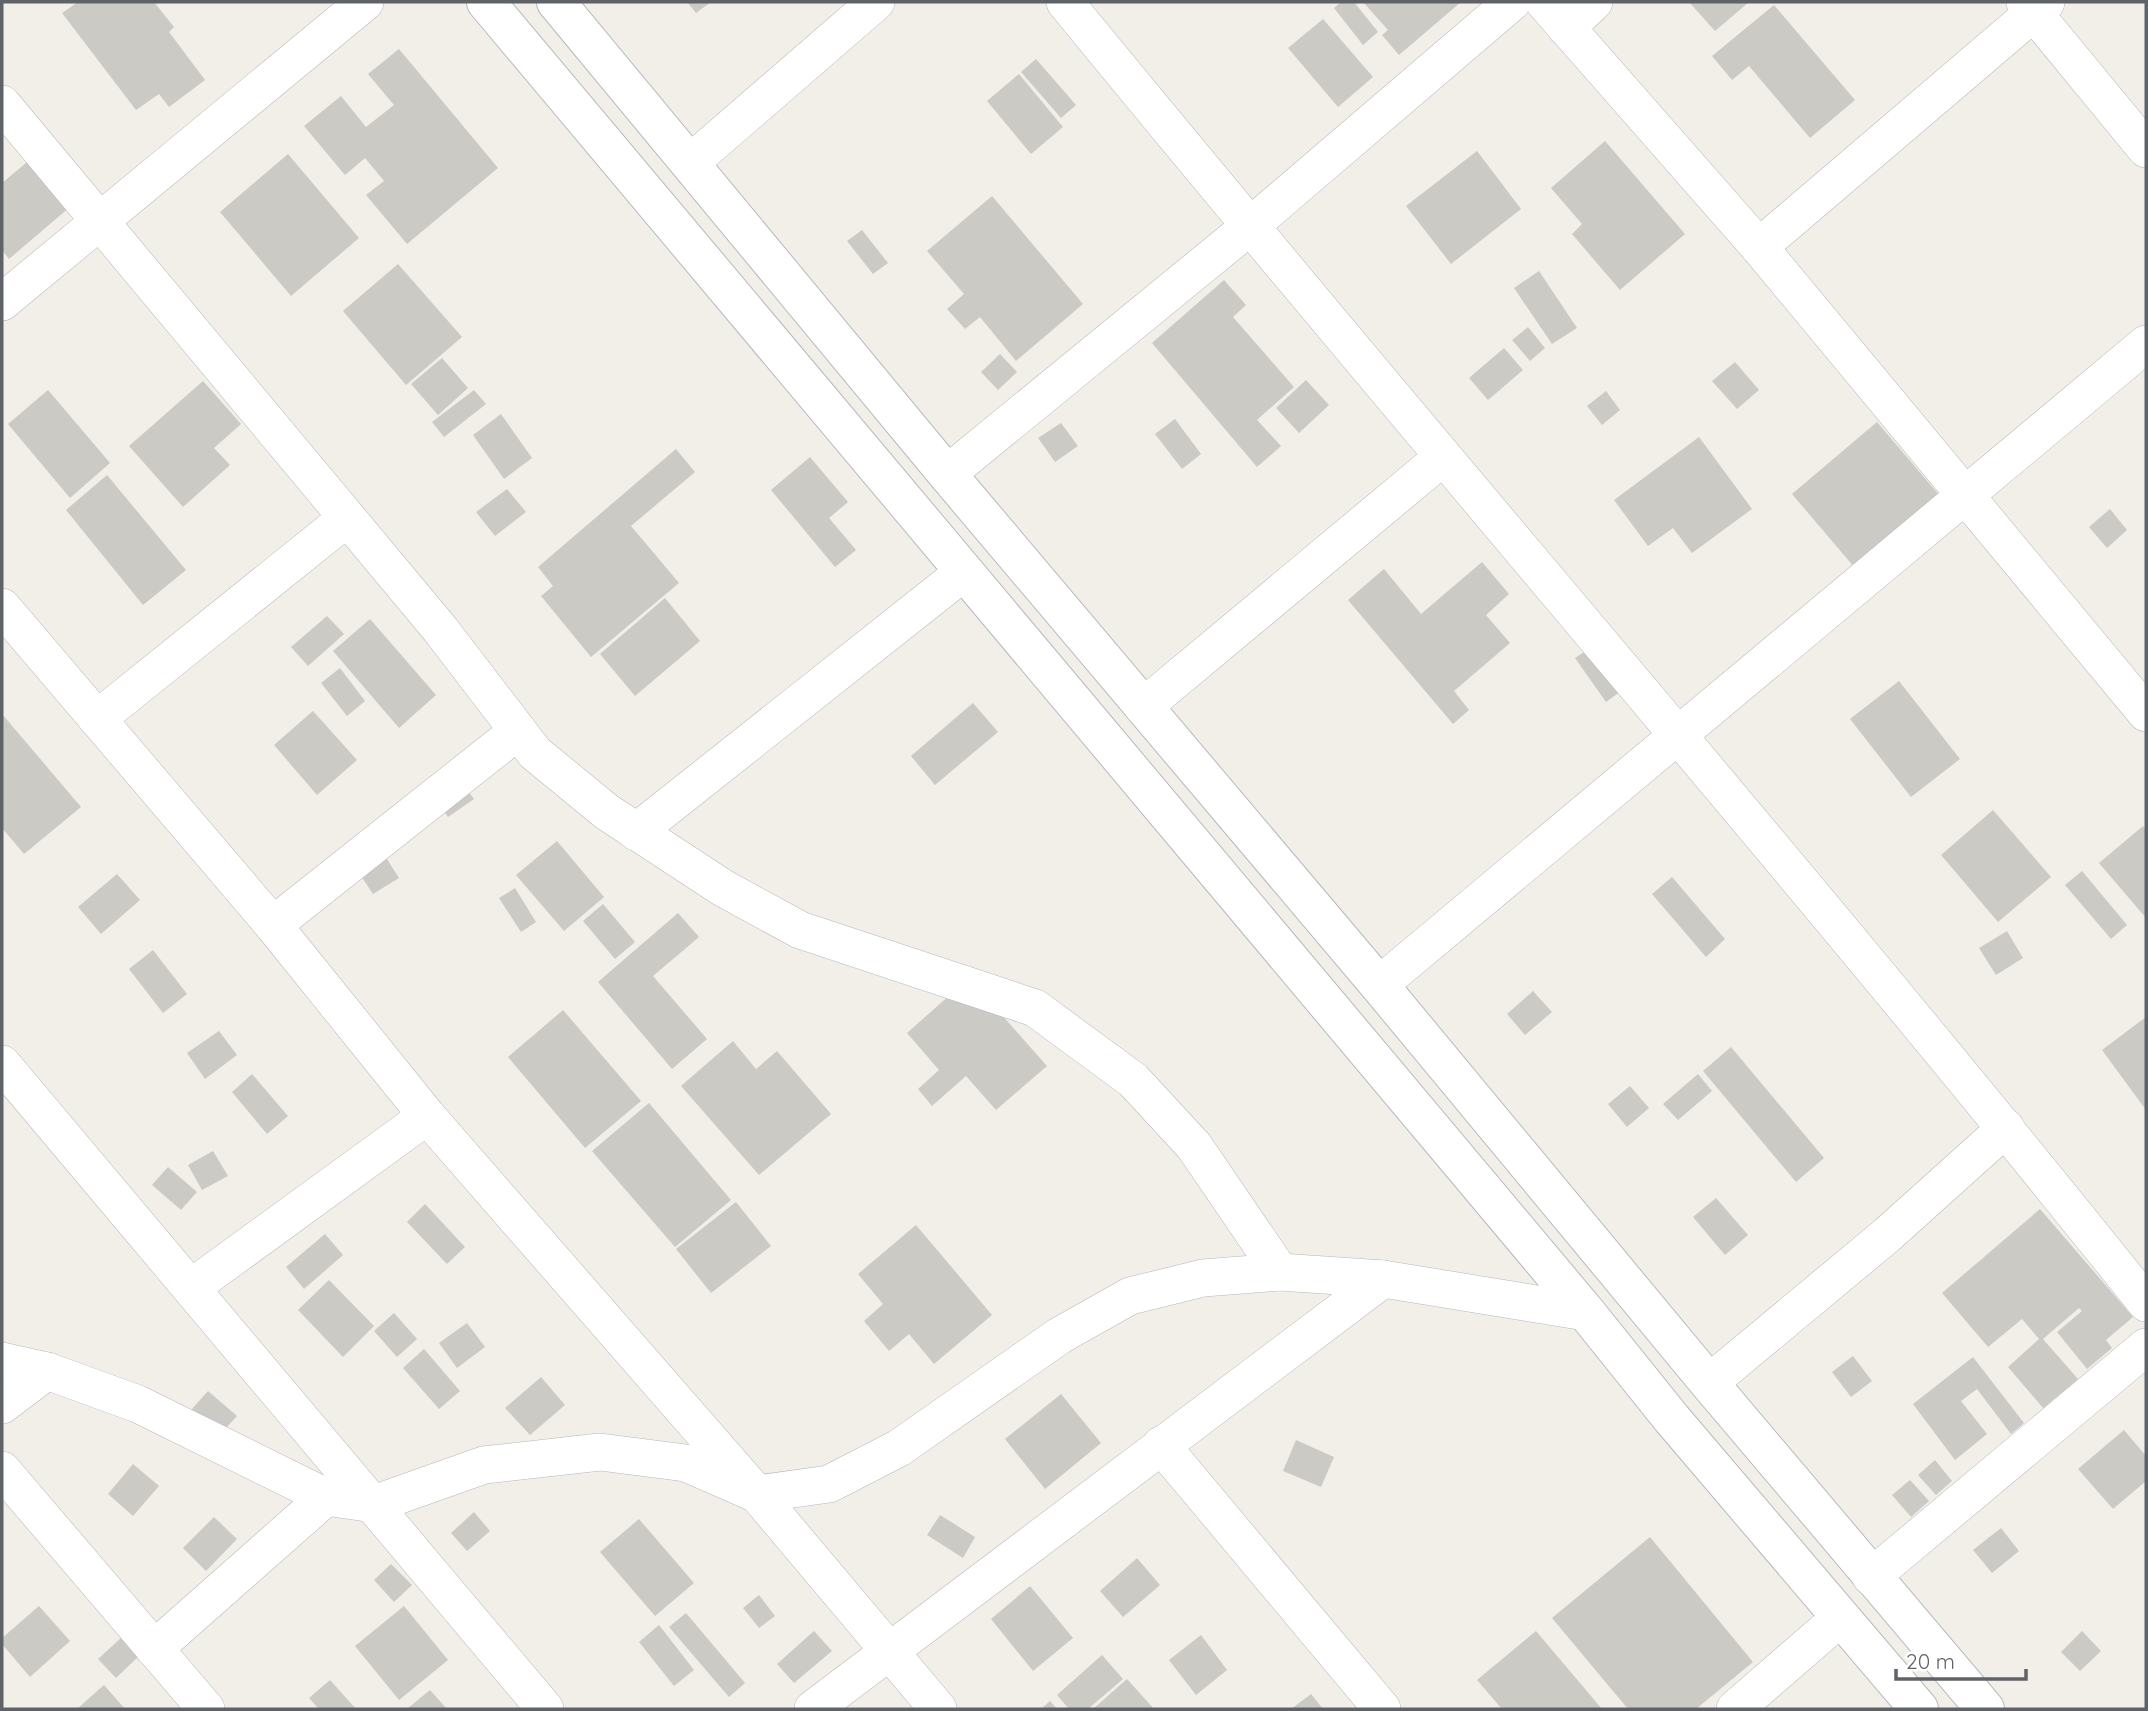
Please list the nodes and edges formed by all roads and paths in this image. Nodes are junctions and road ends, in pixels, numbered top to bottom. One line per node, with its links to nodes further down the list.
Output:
1 (365, 2): 13 (street)
2 (486, 2): 22 (street)
3 (556, 2): 12 (street)
4 (876, 2): 12 (street)
5 (1065, 2): 14 (street)
6 (1512, 2): 14 (street)
7 (1594, 2): 9 (street)
8 (2035, 5): 11 (street); 15 (street)
9 (1555, 15): 15 (street)
10 (2, 104): 13 (street)
11 (2146, 149)
12 (690, 163): 19 (street)
13 (99, 220): 16 (street); 21 (street)
14 (1249, 227): 18 (street); 19 (street)
15 (1759, 247): 20 (street)
16 (2, 302)
17 (2146, 344): 20 (street)
18 (1443, 457): 24 (street); 28 (street)
19 (947, 474): 24 (street)
20 (1966, 497): 25 (street); 28 (street)
21 (347, 518): 26 (street); 27 (street)
22 (964, 572): 29 (street); 39 (street)
23 (2, 607): 26 (street)
24 (1143, 707): 31 (street)
25 (2146, 713)
26 (97, 719): 30 (street)
27 (518, 731): 29 (street); 30 (street)
28 (1679, 735): 31 (street); 34 (street)
29 (636, 832): 35 (street)
30 (273, 925): 33 (street)
31 (1380, 985): 43 (street)
32 (2, 1064): 37 (street)
33 (427, 1116): 37 (street); 47 (street)
34 (2006, 1128): 38 (street); 43 (street)
35 (1280, 1272): 36 (street); 47 (street)
36 (1383, 1279): 39 (street); 45 (street)
37 (192, 1287): 49 (street)
38 (2146, 1303)
39 (1586, 1312): 51 (street)
40 (2146, 1347): 50 (street)
41 (2, 1361): 42 (street)
42 (47, 1371): 44 (street); 48 (street)
43 (1709, 1383): 50 (street)
44 (2, 1405)
45 (1161, 1445): 53 (street); 58 (street)
46 (2, 1470): 52 (street)
47 (757, 1493): 49 (street); 53 (street)
48 (326, 1497): 49 (street); 52 (street)
49 (374, 1504): 55 (street)
50 (1871, 1577): 61 (street)
51 (1840, 1618): 59 (street); 60 (street)
52 (154, 1648): 54 (street)
53 (888, 1651): 56 (street); 57 (street)
54 (206, 1709)
55 (545, 1709)
56 (813, 1709)
57 (938, 1709)
58 (1382, 1709)
59 (1735, 1709)
60 (1919, 1709)
61 (1985, 1709)

